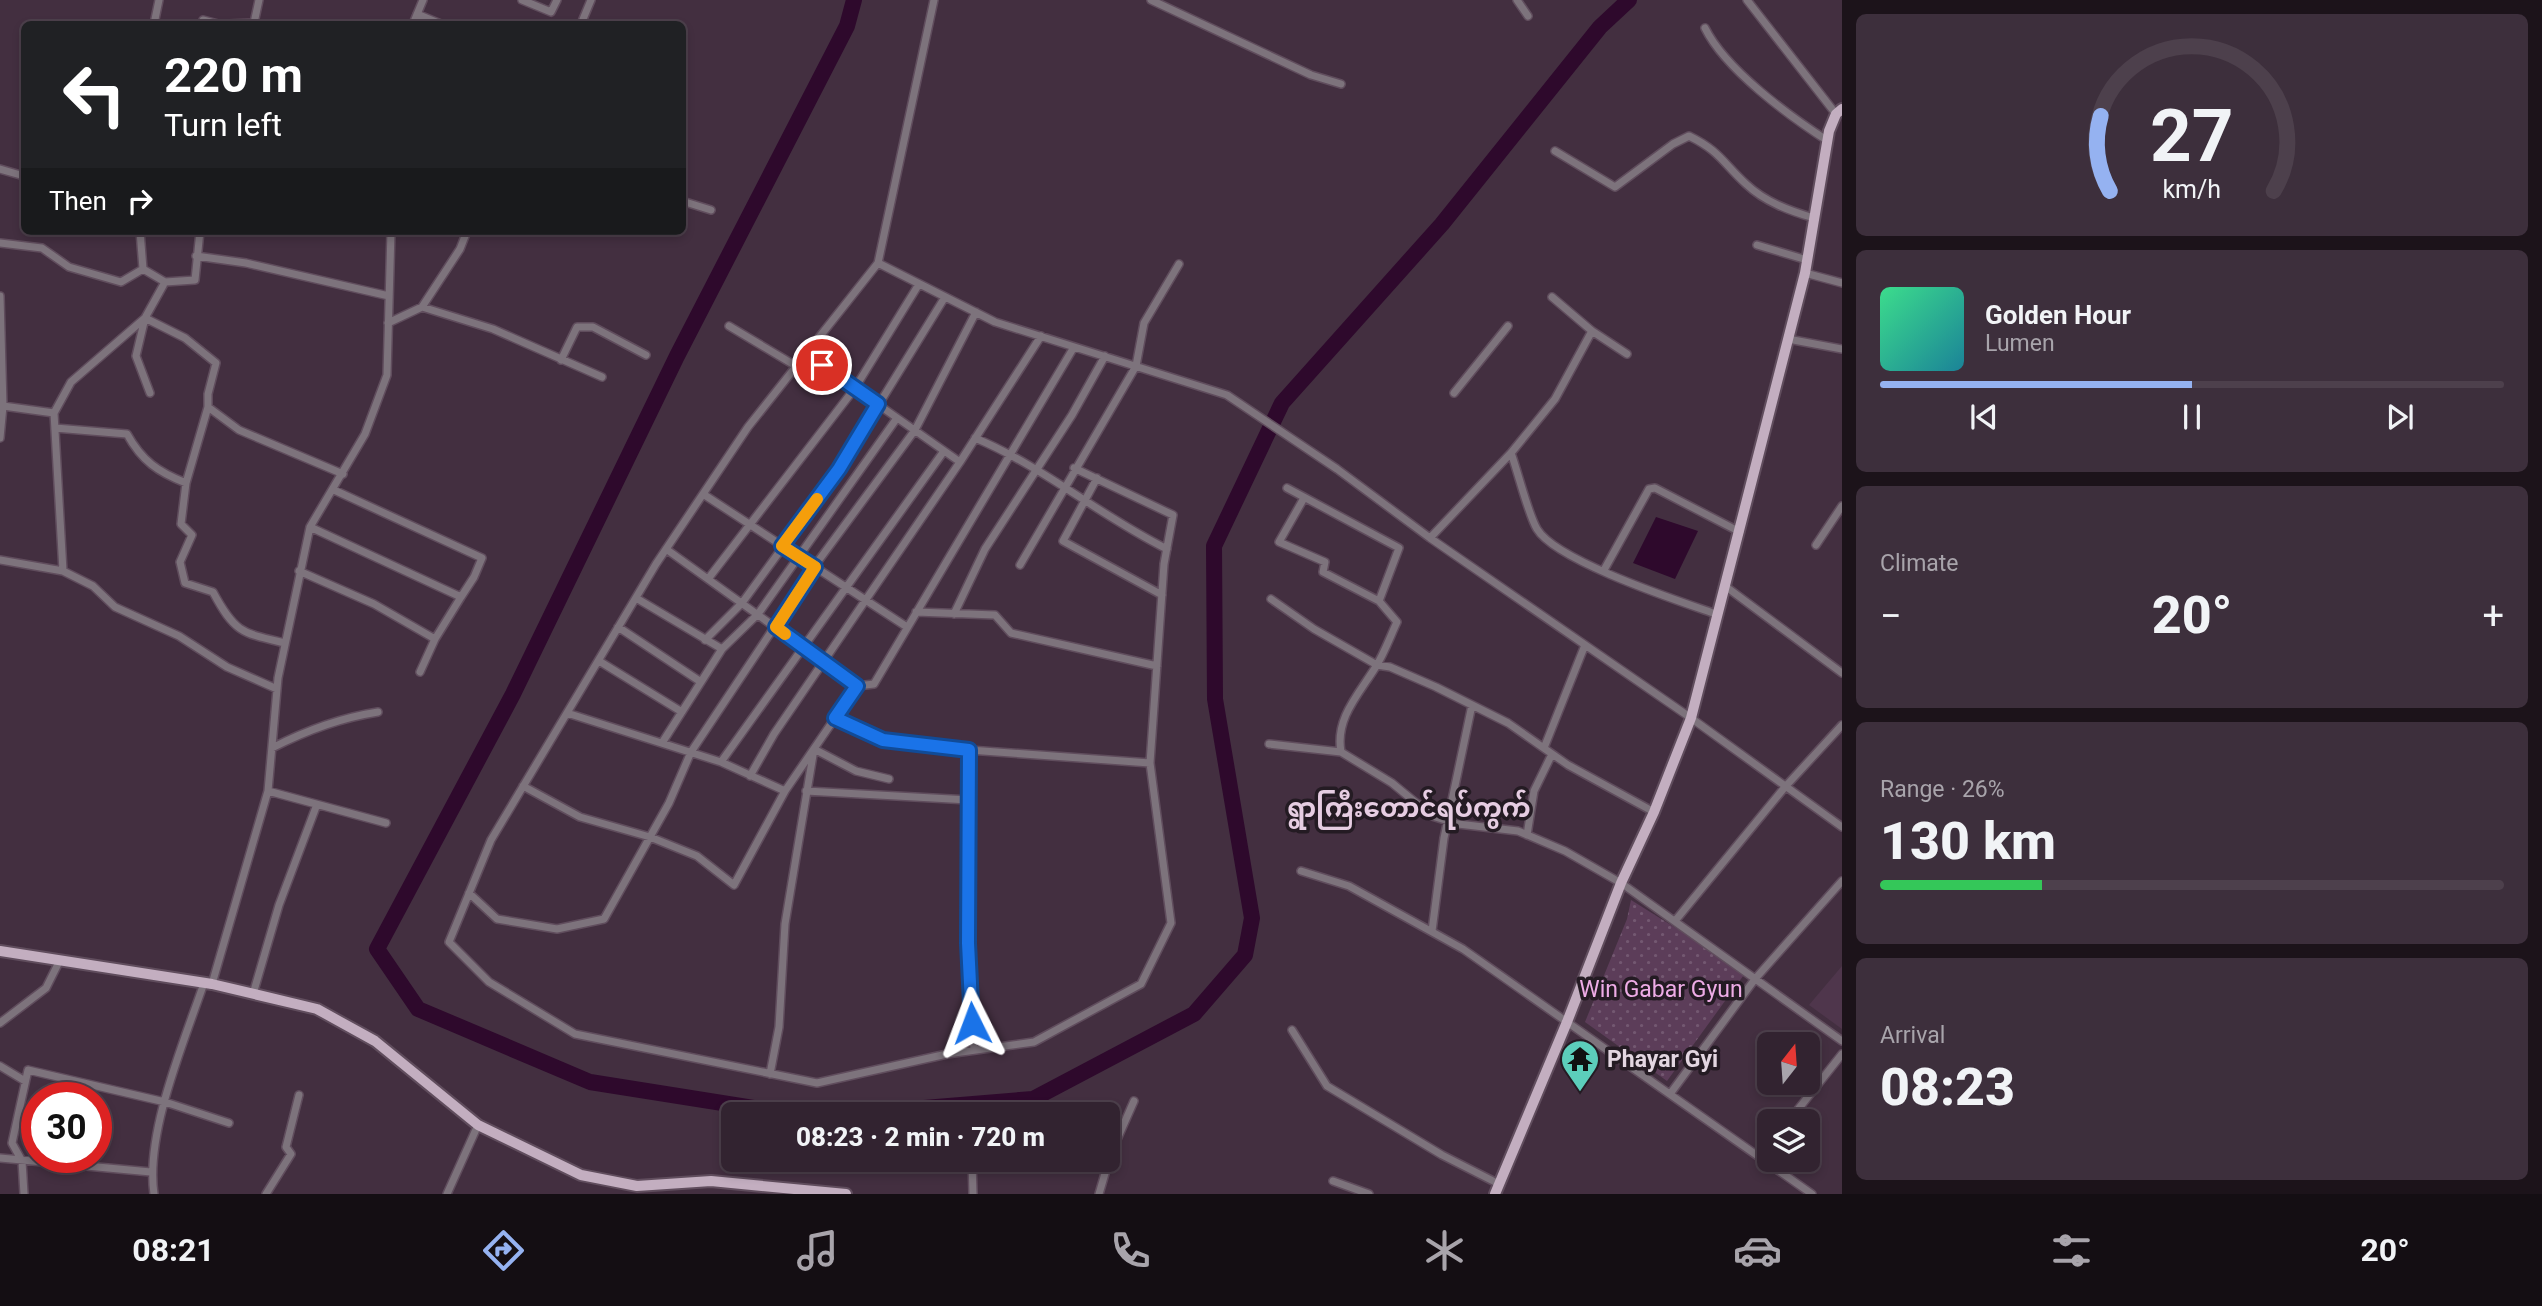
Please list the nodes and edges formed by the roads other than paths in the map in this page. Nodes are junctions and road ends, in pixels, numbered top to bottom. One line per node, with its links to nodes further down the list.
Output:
1 (159, 0): 14 (street)
2 (259, 0): 16 (street)
3 (423, 0): 11 (street)
4 (522, 0): 5 (street)
5 (557, 0)
6 (591, 0): 19 (street)
7 (934, 0): 38 (street)
8 (1151, 0): 21 (street)
9 (1517, 0): 12 (street)
10 (1747, 0): 22 (street)
11 (417, 15): 17 (street); 18 (street)
12 (1528, 16)
13 (203, 20): 15 (street)
14 (154, 21)
15 (207, 21)
16 (254, 21)
17 (414, 21)
18 (433, 21)
19 (583, 21)
20 (1705, 28): 23 (street)
21 (1342, 84)
22 (1839, 112): 23 (main road)
23 (1828, 141): 29 (main road)
24 (1555, 151): 29 (street)
25 (0, 169): 26 (street)
26 (21, 175)
27 (686, 202): 28 (street)
28 (711, 210)
29 (1814, 218): 37 (main road)
30 (140, 235): 40 (street)
31 (199, 235): 36 (street)
32 (391, 235): 46 (street)
33 (465, 235): 50 (street)
34 (0, 243): 40 (street)
35 (1757, 245): 37 (street)
36 (196, 256): 42 (street); 46 (street)
37 (1807, 260): 41 (main road)
38 (878, 263): 44 (street); 61 (street)
39 (1179, 264): 67 (street)
40 (143, 269): 42 (street)
41 (1805, 273): 43 (street); 58 (main road)
42 (165, 282): 52 (street)
43 (1842, 283)
44 (919, 284): 47 (street); 69 (street)
45 (0, 296): 49 (street)
46 (389, 296): 53 (street)
47 (945, 297): 51 (street); 72 (street)
48 (1552, 297): 56 (street)
49 (0, 302): 73 (street)
50 (422, 307): 53 (street); 65 (street)
51 (976, 312): 57 (street); 78 (street)
52 (145, 318): 70 (street); 74 (street); 75 (street)
53 (388, 323): 87 (street)
54 (729, 326): 66 (street)
55 (1508, 326): 71 (street)
56 (1592, 331): 62 (street); 83 (street)
57 (1041, 336): 59 (street); 80 (street)
58 (1787, 339): 60 (street); 99 (main road)
59 (1074, 347): 64 (street); 82 (street)
60 (1842, 349)
61 (806, 354): 66 (street); 69 (street)
62 (1627, 354)
63 (646, 355): 65 (street)
64 (1105, 356): 67 (street); 85 (street)
65 (561, 360): 68 (street)
66 (796, 366): 93 (street)
67 (1136, 366): 86 (street); 100 (street)
68 (602, 377)
69 (855, 388): 72 (street); 97 (street)
70 (150, 393)
71 (1454, 393)
72 (878, 404): 76 (street); 102 (street)
73 (3, 406): 75 (street); 79 (street)
74 (208, 407): 87 (street); 89 (street)
75 (54, 414): 77 (street)
76 (897, 418): 78 (street); 105 (street)
77 (55, 428): 89 (street); 111 (street)
78 (915, 430): 81 (street); 108 (street)
79 (0, 438)
80 (975, 438): 82 (street); 84 (street)
81 (944, 451): 84 (street); 114 (street)
82 (1010, 453): 85 (street); 122 (street)
83 (1511, 453): 100 (street); 109 (street)
84 (960, 462): 119 (street)
85 (1037, 468): 90 (street); 124 (street)
86 (1074, 468): 88 (street); 90 (street)
87 (342, 474): 92 (street)
88 (1097, 478): 95 (street); 104 (street)
89 (186, 483): 131 (street)
90 (1065, 488): 95 (street); 107 (street)
91 (1287, 488): 94 (street)
92 (334, 489): 98 (street); 116 (street)
93 (703, 494): 97 (street); 103 (street)
94 (1304, 498): 120 (street); 120 (street)
95 (1084, 500): 104 (street); 115 (street)
96 (1842, 506): 101 (street)
97 (751, 526): 102 (street); 112 (street)
98 (310, 527): 110 (street); 116 (street)
99 (1741, 532): 109 (street); 113 (main road)
100 (1430, 538): 132 (street)
101 (1816, 545)
102 (781, 548): 105 (street); 121 (street)
103 (666, 549): 112 (street); 117 (street)
104 (1167, 549): 115 (street)
105 (797, 556): 108 (street); 123 (street)
106 (0, 561): 111 (street)
107 (1020, 565)
108 (815, 567): 114 (street); 127 (street)
109 (1604, 570): 125 (street)
110 (299, 571): 129 (street); 131 (street)
111 (63, 572): 143 (street)
112 (708, 579): 121 (street)
113 (1725, 586): 125 (main road); 140 (street)
114 (846, 587): 119 (street); 133 (street)
115 (1162, 595): 137 (street)
116 (461, 597): 129 (street)
117 (636, 598): 126 (street); 130 (street)
118 (1271, 598): 138 (street)
119 (866, 601): 128 (street); 136 (street)
120 (1379, 601): 138 (street)
121 (742, 603): 123 (street); 130 (street)
122 (916, 612): 124 (street); 128 (street)
123 (758, 614): 127 (street); 134 (street)
124 (954, 614): 137 (street)
125 (1716, 614): 149 (main road)
126 (618, 627): 135 (street); 141 (street)
127 (776, 627): 133 (street); 157 (street)
128 (907, 627): 142 (street)
129 (435, 639): 139 (street)
130 (705, 640): 134 (street)
131 (285, 643): 143 (street)
132 (1585, 645): 149 (street); 154 (street)
133 (803, 647): 136 (street); 160 (street)
134 (722, 649): 141 (street)
135 (598, 661): 146 (street); 147 (street)
136 (823, 662): 142 (street); 162 (street)
137 (1157, 666): 161 (street)
138 (1377, 666): 144 (street); 158 (street)
139 (420, 672)
140 (1842, 673)
141 (701, 682): 146 (street)
142 (857, 686): 148 (street)
143 (277, 689): 153 (street)
144 (1472, 705): 154 (street); 172 (street)
145 (378, 712): 153 (street)
146 (682, 712): 151 (street)
147 (567, 713): 151 (street); 164 (street)
148 (835, 718): 155 (street); 156 (street)
149 (1691, 718): 165 (street); 171 (main road)
150 (1842, 725): 165 (street)
151 (662, 743): 157 (street)
152 (1269, 744): 158 (street)
153 (272, 748): 166 (street)
154 (1544, 748): 159 (street)
155 (814, 749): 163 (street); 167 (street); 168 (street)
156 (969, 750): 161 (street); 169 (street)
157 (691, 752): 160 (street); 176 (street)
158 (1341, 752): 172 (street)
159 (1552, 754): 171 (street); 175 (street)
160 (721, 762): 162 (street)
161 (1150, 763): 192 (street)
162 (750, 776): 167 (street)
163 (889, 779)
164 (523, 786): 176 (street); 180 (street)
165 (1785, 787): 174 (street); 181 (street)
166 (268, 791): 170 (street); 186 (street)
167 (785, 791): 176 (street)
168 (806, 792): 169 (street); 195 (street)
169 (969, 800): 192 (street)
170 (316, 807): 173 (street); 187 (street)
171 (1654, 812): 179 (main road)
172 (1449, 821): 175 (street); 182 (street)
173 (386, 823)
174 (1842, 827)
175 (1527, 835): 179 (street)
176 (650, 837): 180 (street)
177 (1301, 871): 182 (street)
178 (1842, 881): 185 (street)
179 (1621, 883): 181 (street); 188 (main road)
180 (469, 892): 195 (street)
181 (1675, 921): 185 (street)
182 (1432, 932): 188 (street)
183 (0, 951): 184 (main road)
184 (60, 960): 186 (main road); 189 (street)
185 (1755, 979): 191 (street); 199 (street)
186 (208, 984): 187 (main road); 203 (street)
187 (253, 994): 206 (main road)
188 (1567, 1022): 199 (street); 217 (main road)
189 (0, 1023)
190 (1292, 1030): 217 (street)
191 (1842, 1041)
192 (974, 1050): 195 (street)
193 (1842, 1054): 204 (street)
194 (0, 1066): 196 (street)
195 (770, 1074)
196 (25, 1082): 197 (street)
197 (79, 1082)
198 (112, 1090): 203 (street)
199 (1670, 1094): 207 (street)
200 (299, 1095): 220 (street)
201 (21, 1101): 209 (street)
202 (1134, 1101): 225 (street)
203 (165, 1102): 205 (street); 212 (street)
204 (1798, 1109)
205 (229, 1124)
206 (478, 1125): 221 (street); 222 (main road)
207 (1757, 1156)
208 (0, 1158): 210 (street)
209 (21, 1159)
210 (21, 1161)
211 (112, 1169): 212 (street)
212 (150, 1172): 219 (street)
213 (972, 1172): 224 (street)
214 (1780, 1172): 227 (street)
215 (23, 1173): 218 (street)
216 (1333, 1181): 226 (street)
217 (1497, 1189)
218 (24, 1194)
219 (154, 1194)
220 (266, 1194)
221 (447, 1194)
222 (834, 1194): 223 (main road)
223 (846, 1194)
224 (973, 1194)
225 (1099, 1194)
226 (1369, 1194)
227 (1812, 1194)

